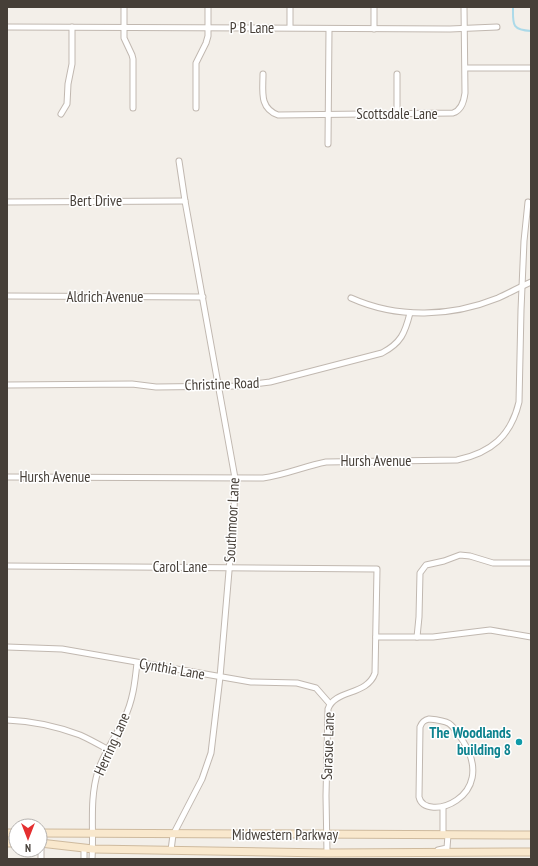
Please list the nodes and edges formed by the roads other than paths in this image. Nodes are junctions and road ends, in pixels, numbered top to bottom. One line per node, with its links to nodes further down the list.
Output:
1 (124, 7): 8 (street)
2 (208, 7): 11 (street)
3 (290, 7): 9 (street)
4 (374, 7): 12 (street)
5 (464, 7): 13 (street, Scottsdale Lane)
6 (7, 27): 7 (street, P B Lane)
7 (72, 27): 8 (street, P B Lane); 22 (street)
8 (123, 27): 11 (street, P B Lane); 19 (street)
9 (290, 27): 11 (street, P B Lane); 14 (street, P B Lane)
10 (498, 27): 13 (street, P B Lane)
11 (208, 28): 20 (street)
12 (374, 28): 13 (street, P B Lane); 14 (street, P B Lane)
13 (464, 28): 15 (street, Scottsdale Lane)
14 (330, 29): 23 (street)
15 (466, 68): 16 (street); 21 (street, Scottsdale Lane)
16 (531, 68)
17 (263, 74): 23 (street, Scottsdale Lane)
18 (396, 74): 21 (street)
19 (133, 108)
20 (196, 108)
21 (397, 113): 23 (street, Scottsdale Lane)
22 (61, 114)
23 (328, 114): 24 (street)
24 (328, 144)
25 (179, 161): 26 (street, Southmoor Lane)
26 (185, 201): 27 (street, Bert Drive); 32 (street, Southmoor Lane)
27 (7, 202)
28 (528, 202): 30 (street, Hursh Avenue)
29 (531, 282): 30 (street)
30 (522, 286): 34 (street); 38 (street, Hursh Avenue)
31 (7, 296): 32 (street, Aldrich Avenue)
32 (203, 297): 36 (street, Southmoor Lane)
33 (351, 298): 34 (street)
34 (410, 313): 36 (street, Christine Road)
35 (7, 386): 36 (street, Christine Road)
36 (219, 386): 38 (street, Southmoor Lane)
37 (7, 477): 38 (street, Hursh Avenue)
38 (235, 478): 41 (street, Southmoor Lane)
39 (531, 563): 45 (street)
40 (7, 566): 41 (street, Carol Lane)
41 (229, 567): 42 (street, Carol Lane); 48 (street, Southmoor Lane)
42 (377, 569): 43 (street, Sarasue Lane)
43 (376, 637): 45 (street); 49 (street, Sarasue Lane)
44 (531, 637): 45 (street)
45 (417, 638)
46 (7, 647): 47 (street, Cynthia Lane)
47 (137, 663): 48 (street, Cynthia Lane); 51 (street, Herring Lane)
48 (220, 677): 49 (street, Cynthia Lane); 55 (street, Southmoor Lane)
49 (330, 704): 56 (street, Sarasue Lane)
50 (7, 720): 51 (street)
51 (108, 749): 54 (street, Herring Lane)
52 (443, 806): 52 (street); 57 (street)
53 (48, 834): 54 (main road, Midwestern Parkway)
54 (92, 834): 55 (main road, Midwestern Parkway); 61 (street, Herring Lane)
55 (173, 834): 56 (main road, Midwestern Parkway); 62 (street, Southmoor Lane)
56 (326, 835): 57 (main road, Midwestern Parkway); 65 (street, Sarasue Lane)
57 (446, 835): 58 (main road, Midwestern Parkway); 63 (street)
58 (531, 835)
59 (48, 844): 60 (main road, Midwestern Parkway)
60 (84, 849): 61 (main road, Midwestern Parkway); 66 (street)
61 (93, 849): 62 (main road, Midwestern Parkway); 67 (street, Herring Lane)
62 (171, 850): 65 (main road, Midwestern Parkway)
63 (409, 852): 64 (main road, Midwestern Parkway); 65 (main road, Midwestern Parkway)
64 (531, 852)
65 (326, 853)
66 (84, 859)
67 (92, 859)

